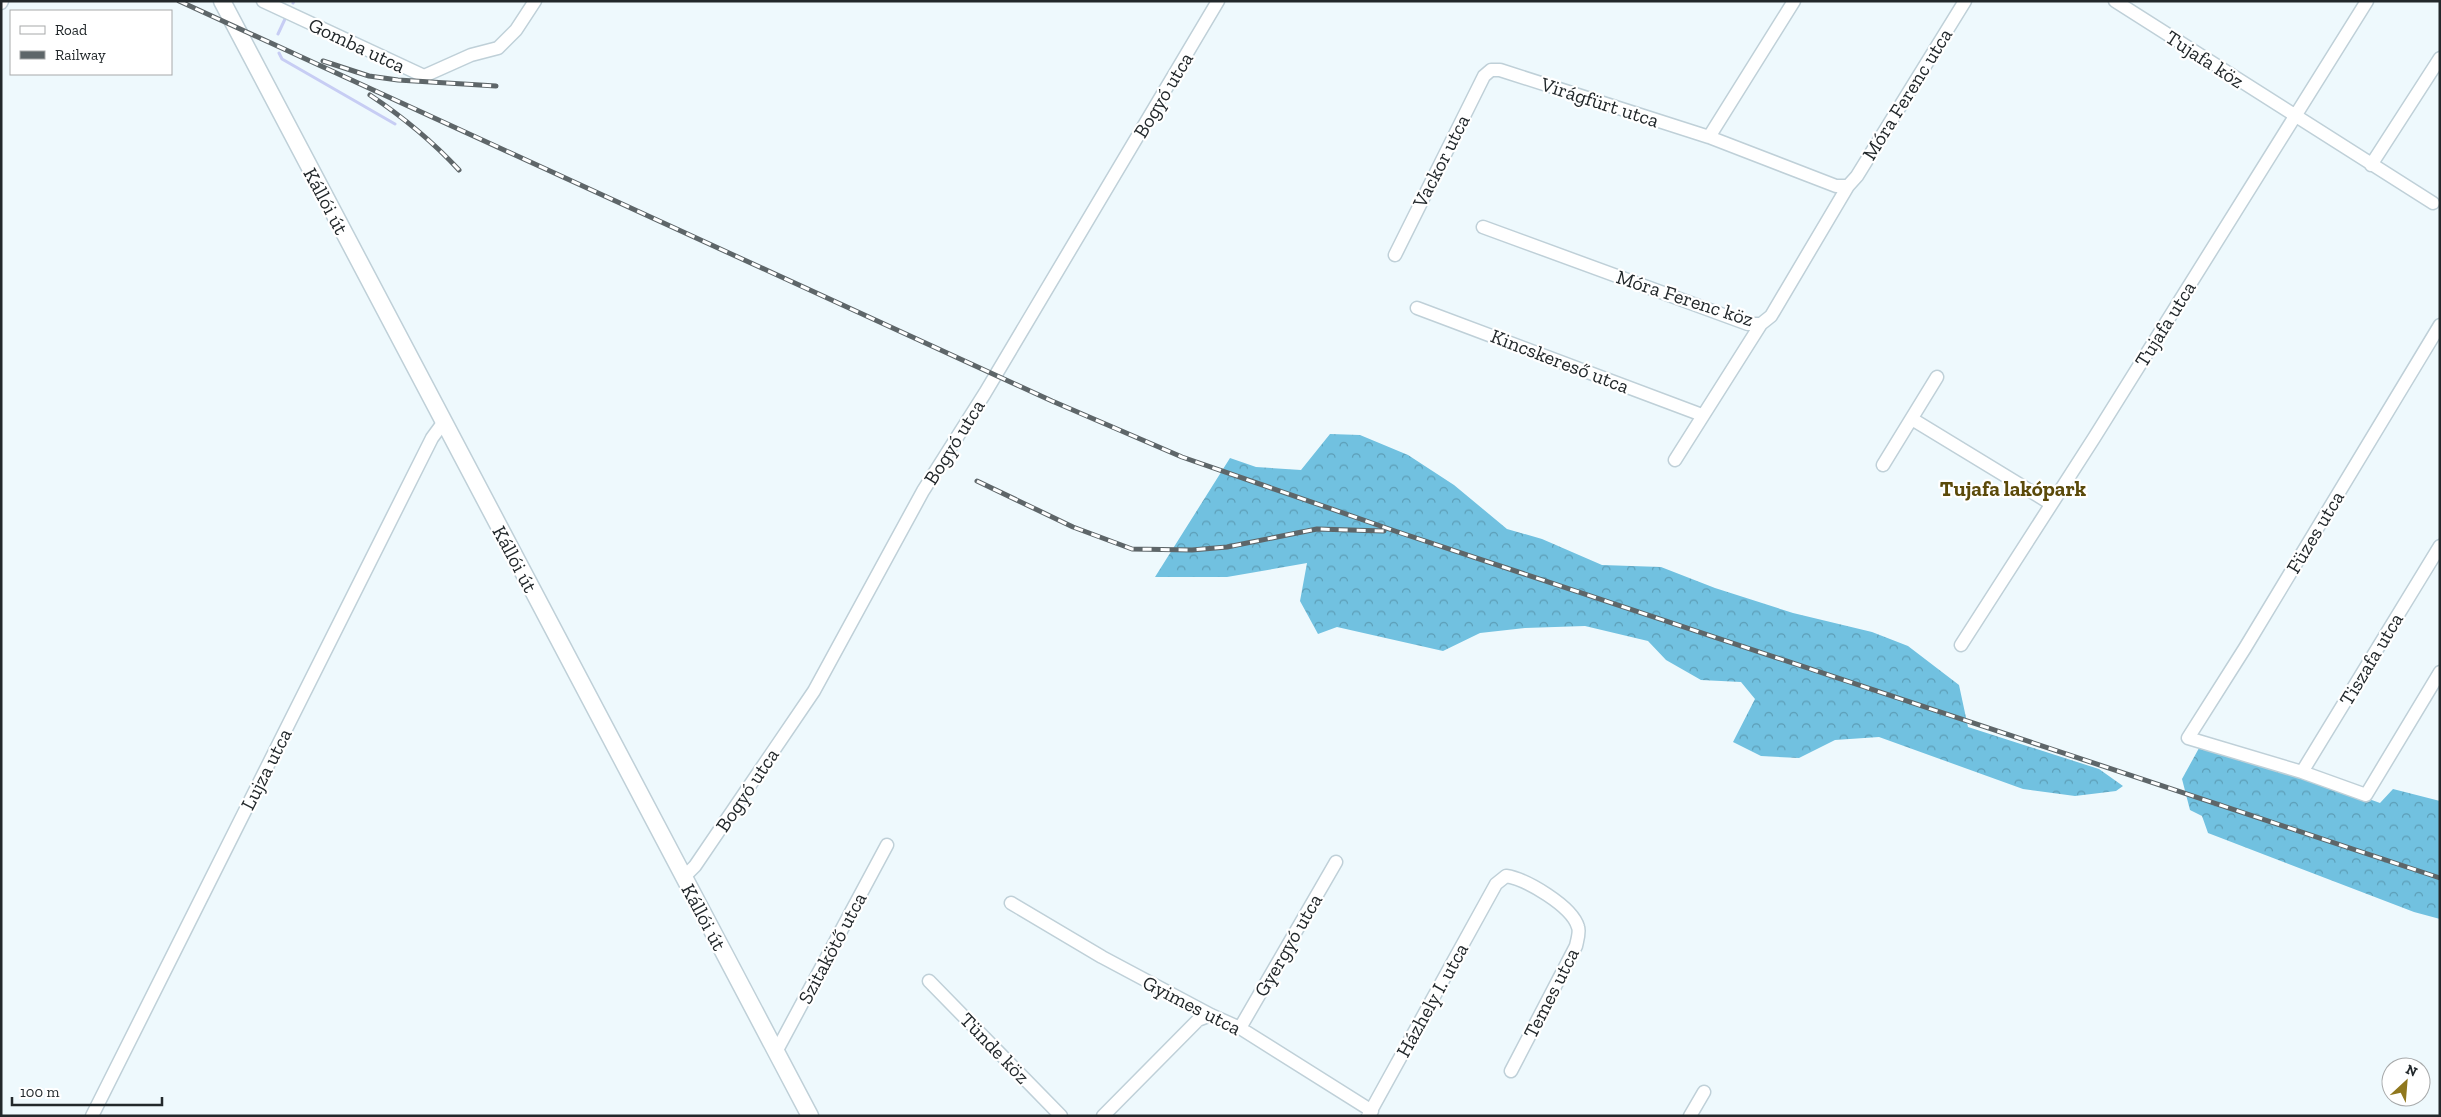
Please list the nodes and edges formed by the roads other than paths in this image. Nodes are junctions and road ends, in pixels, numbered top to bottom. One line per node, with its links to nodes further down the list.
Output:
1 (222, 1): 24 (main road, Kállói út)
2 (535, 1): 8 (street, Gomba utca)
3 (1218, 1): 34 (street, Bogyó utca)
4 (1794, 1): 12 (street)
5 (1965, 1): 14 (street, Móra Ferenc utca)
6 (2115, 1): 11 (street, Tujafa köz)
7 (2367, 1): 11 (street, Tujafa utca)
8 (270, 2)
9 (2440, 58): 13 (street)
10 (1491, 70): 12 (street, Virágfürt utca); 17 (street, Vackor utca)
11 (2295, 117): 13 (street, Tujafa köz); 27 (street, Tujafa utca)
12 (1709, 137): 14 (street, Virágfürt utca)
13 (2371, 165): 15 (street, Tujafa köz)
14 (1848, 186): 19 (street, Móra Ferenc köz)
15 (2433, 203)
16 (1483, 226): 19 (street, Móra Ferenc köz)
17 (1395, 255)
18 (1417, 308): 22 (street, Kincskereső utca)
19 (1761, 324): 22 (street)
20 (2440, 325): 31 (street, Füzes utca)
21 (1937, 378): 23 (street)
22 (1702, 415): 25 (street)
23 (1912, 419): 26 (street); 27 (street)
24 (443, 423): 34 (main road, Kállói út); 44 (street, Lujza utca)
25 (1675, 460)
26 (1884, 465)
27 (2050, 503): 29 (street, Tujafa utca)
28 (2440, 546): 31 (street, Tiszafa utca)
29 (1961, 645)
30 (2440, 672): 31 (street, Füzes utca)
31 (2302, 772)
32 (887, 845): 40 (street, Szitakötő utca)
33 (1336, 862): 39 (street, Gyergyó utca)
34 (683, 878): 40 (main road, Kállói út)
35 (1496, 884): 41 (street, Temes utca); 43 (street, Házhely I. utca)
36 (1011, 903): 38 (street, Gyimes utca)
37 (929, 981): 46 (street, Tünde köz)
38 (1211, 1015): 39 (street, Gyimes utca); 47 (street)
39 (1240, 1028): 43 (street, Gyimes utca)
40 (776, 1052): 45 (main road, Kállói út)
41 (1512, 1071)
42 (1704, 1092): 48 (street)
43 (1370, 1113)
44 (92, 1116)
45 (810, 1116)
46 (1061, 1116)
47 (1103, 1116)
48 (1690, 1116)

